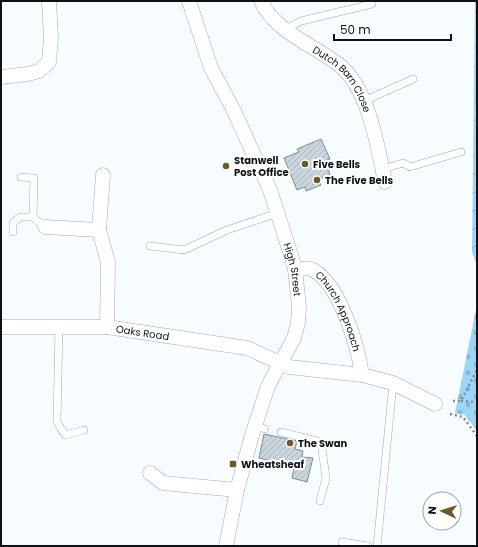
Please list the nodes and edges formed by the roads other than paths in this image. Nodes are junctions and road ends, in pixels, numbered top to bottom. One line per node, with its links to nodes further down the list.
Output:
1 (48, 1): 6 (street)
2 (189, 1): 13 (street, High Street)
3 (260, 1): 5 (street, Dutch Barn Close)
4 (372, 1): 5 (lane)
5 (286, 29): 8 (street, Dutch Barn Close)
6 (1, 77)
7 (413, 79): 8 (lane)
8 (364, 101): 11 (street, Dutch Barn Close)
9 (461, 152): 11 (lane)
10 (103, 175): 16 (street)
11 (384, 175)
12 (21, 177): 14 (lane)
13 (278, 213): 18 (lane); 19 (street, High Street)
14 (33, 217): 15 (lane); 17 (lane)
15 (45, 227): 16 (street)
16 (99, 230): 22 (street)
17 (13, 232)
18 (150, 246)
19 (294, 269): 23 (street, High Street); 24 (street, Church Approach)
20 (59, 326): 21 (street, Oaks Road); 22 (street, Oaks Road); 27 (lane)
21 (1, 327)
22 (107, 327): 23 (street, Oaks Road)
23 (280, 363): 24 (street); 30 (street, High Street)
24 (362, 375): 25 (street)
25 (393, 383): 26 (street); 35 (lane)
26 (435, 404)
27 (84, 430)
28 (282, 432): 31 (lane)
29 (150, 473): 30 (street)
30 (237, 490): 33 (street, High Street)
31 (320, 501)
32 (342, 542): 34 (lane)
33 (226, 546)
34 (368, 546)
35 (377, 546)

